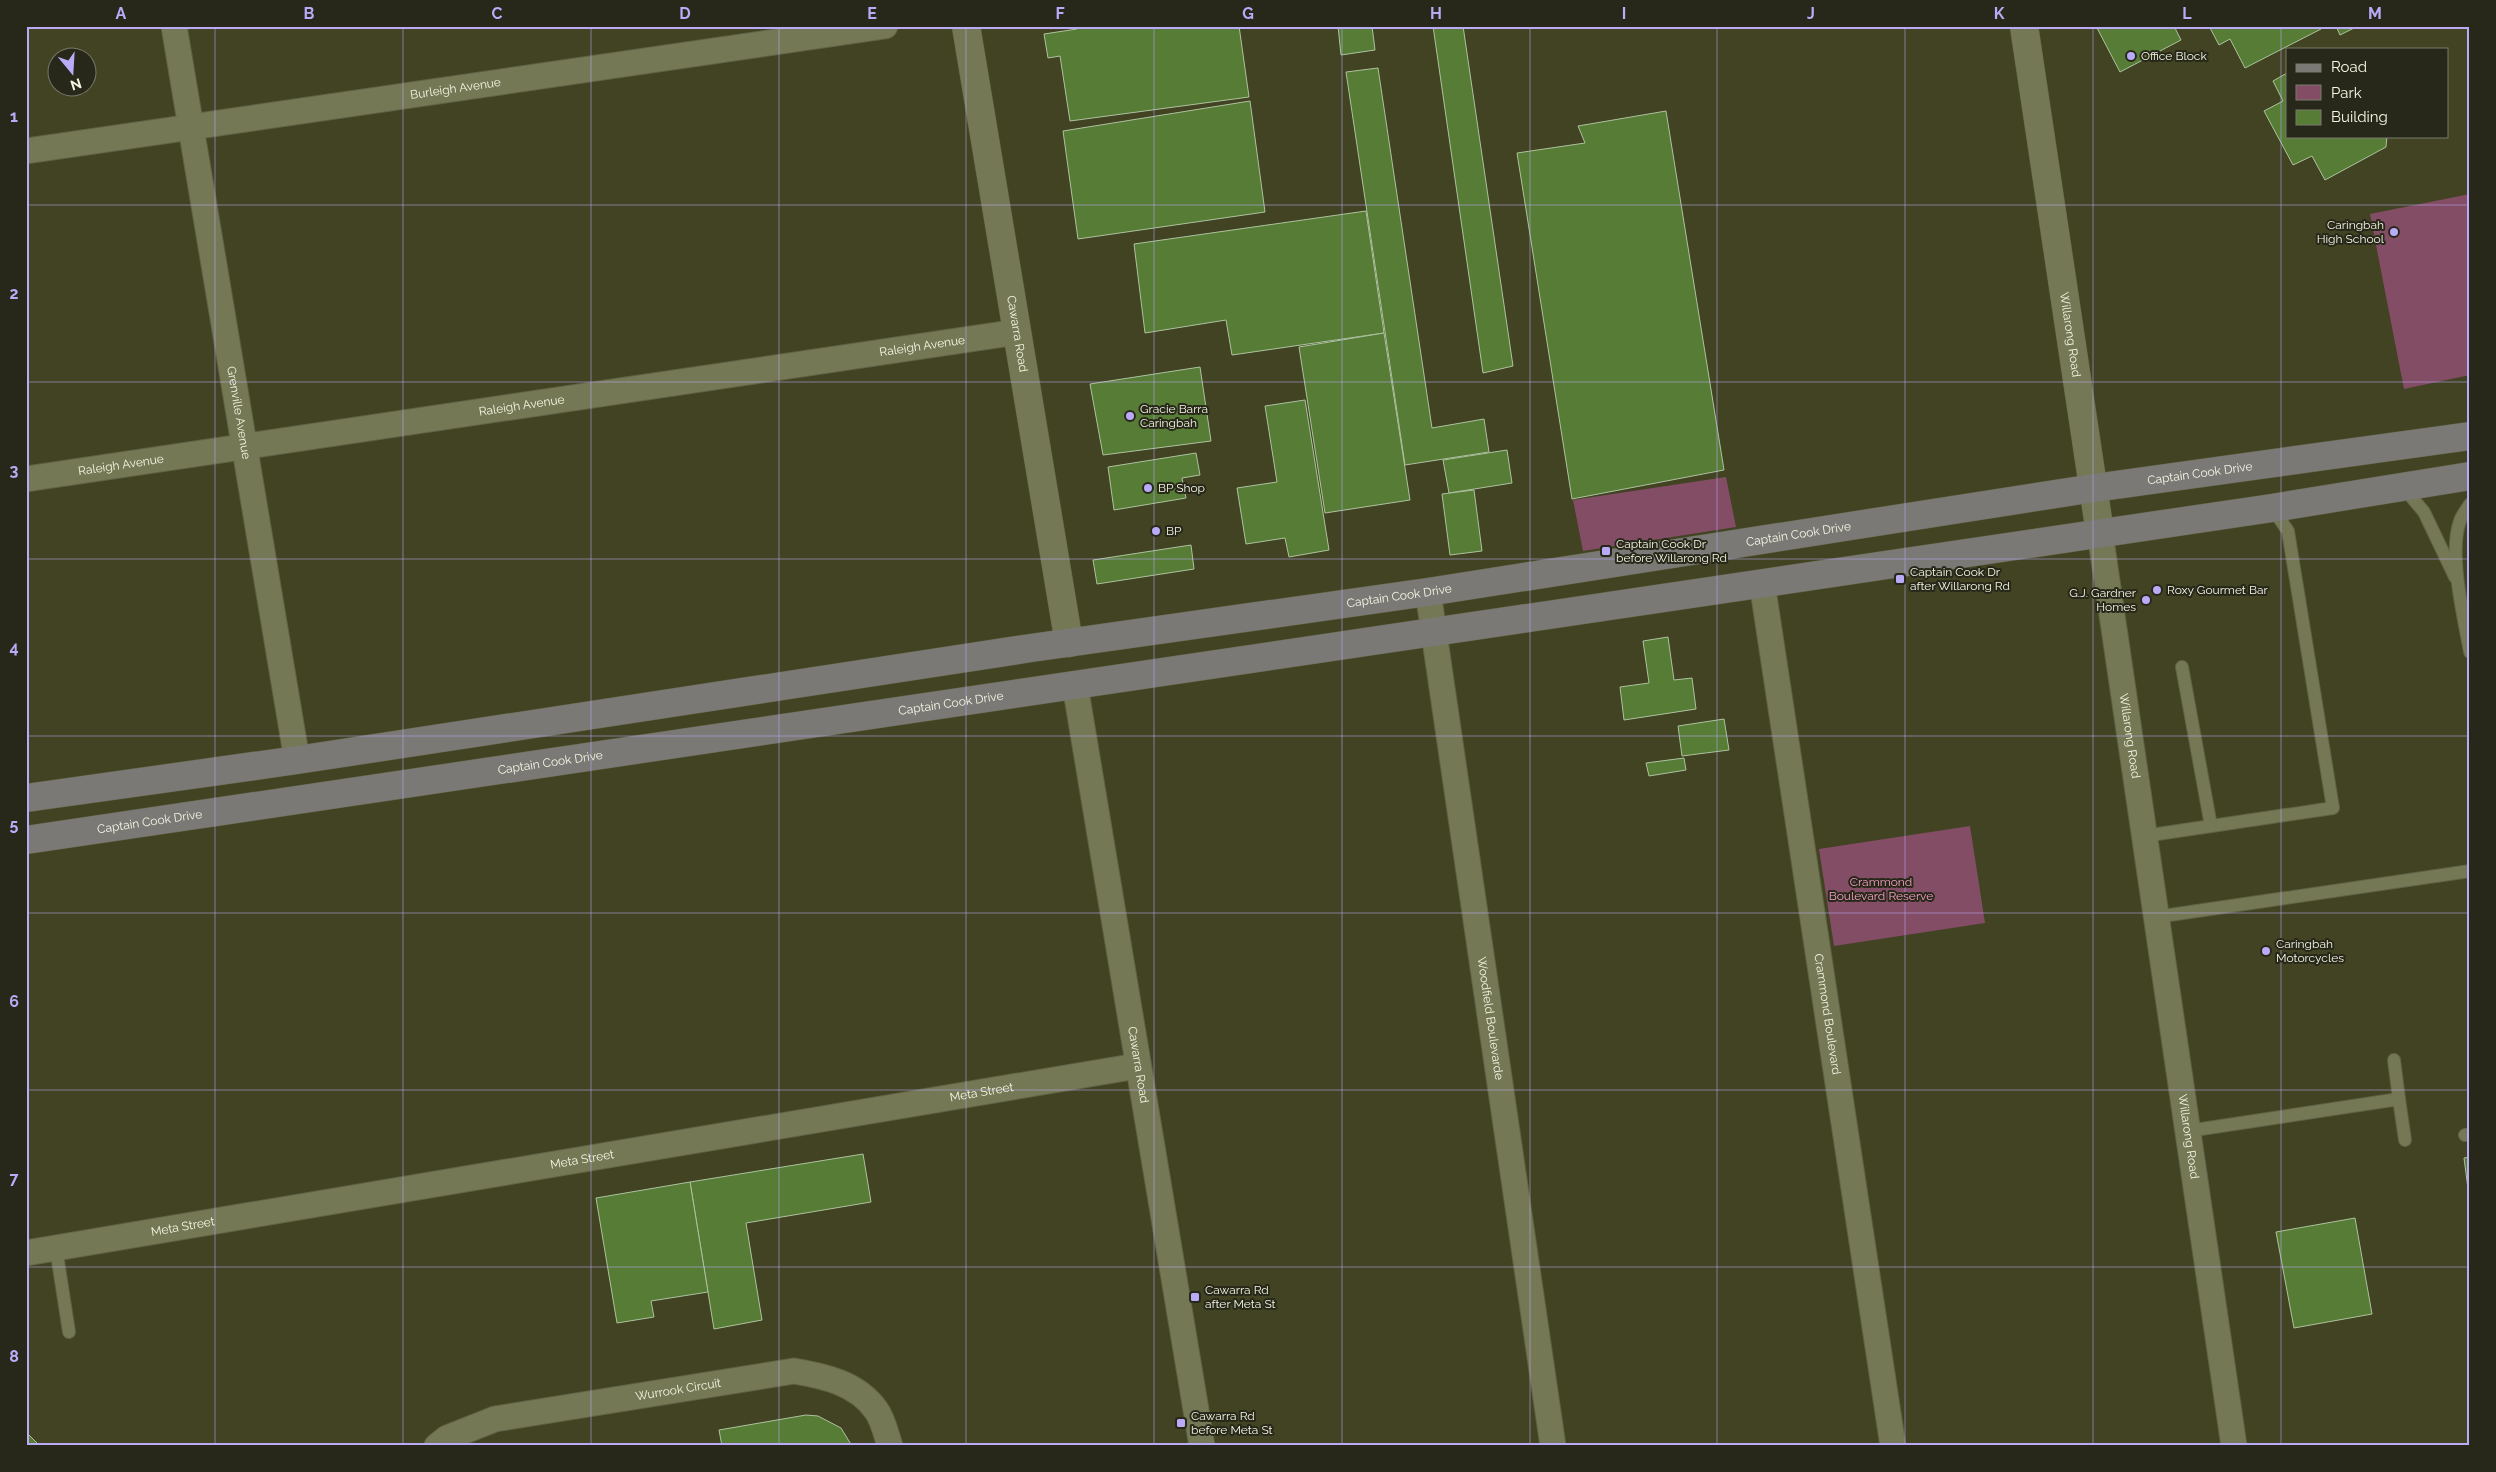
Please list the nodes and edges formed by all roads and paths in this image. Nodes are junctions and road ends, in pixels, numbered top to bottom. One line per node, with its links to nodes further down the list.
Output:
1 (174, 26): 5 (street, Grenville Avenue)
2 (885, 26): 5 (street, Burleigh Avenue)
3 (966, 26): 7 (street, Cawarra Road)
4 (2024, 26): 13 (street, Willarong Road)
5 (191, 127): 6 (street, Burleigh Avenue); 9 (street, Grenville Avenue)
6 (26, 151)
7 (1017, 332): 9 (street, Raleigh Avenue); 22 (street, Cawarra Road)
8 (2470, 436): 13 (main road, Captain Cook Drive)
9 (244, 446): 11 (street, Raleigh Avenue); 26 (street, Grenville Avenue)
10 (2470, 476): 12 (main road, Captain Cook Drive)
11 (26, 479)
12 (2402, 487): 15 (main road, Captain Cook Drive); 18 (lane)
13 (2094, 488): 16 (street, Willarong Road); 19 (main road, Captain Cook Drive)
14 (2470, 504): 18 (lane)
15 (2272, 508): 16 (main road, Captain Cook Drive); 29 (lane)
16 (2100, 533): 17 (main road, Captain Cook Drive); 30 (street, Willarong Road)
17 (1762, 583): 21 (main road, Captain Cook Drive); 46 (street, Crammond Boulevard)
18 (2459, 584): 20 (lane)
19 (1428, 592): 21 (street, Woodfield Boulevarde); 22 (main road, Captain Cook Drive)
20 (2465, 596): 23 (lane)
21 (1434, 631): 25 (main road, Captain Cook Drive); 45 (street, Woodfield Boulevarde)
22 (1069, 642): 25 (main road); 26 (main road, Captain Cook Drive)
23 (2470, 652)
24 (2182, 667): 29 (lane)
25 (1075, 685): 28 (main road, Captain Cook Drive); 35 (street, Cawarra Road)
26 (297, 760): 27 (main road, Captain Cook Drive); 28 (main road, Grenville Avenue)
27 (26, 798)
28 (307, 798): 31 (main road, Captain Cook Drive)
29 (2211, 826): 30 (lane)
30 (2144, 836): 33 (street, Willarong Road)
31 (26, 840)
32 (2470, 871): 33 (lane)
33 (2156, 917): 37 (street, Willarong Road)
34 (2394, 1060): 36 (lane)
35 (1138, 1066): 39 (street, Meta Street); 44 (street, Cawarra Road)
36 (2399, 1099): 37 (lane); 38 (lane)
37 (2188, 1131): 47 (street, Willarong Road)
38 (2406, 1140)
39 (56, 1248): 40 (street, Meta Street); 41 (lane)
40 (26, 1253)
41 (69, 1332)
42 (437, 1446): 43 (street, Wurrook Circuit)
43 (890, 1446)
44 (1202, 1446)
45 (1553, 1446)
46 (1893, 1446)
47 (2234, 1446)

